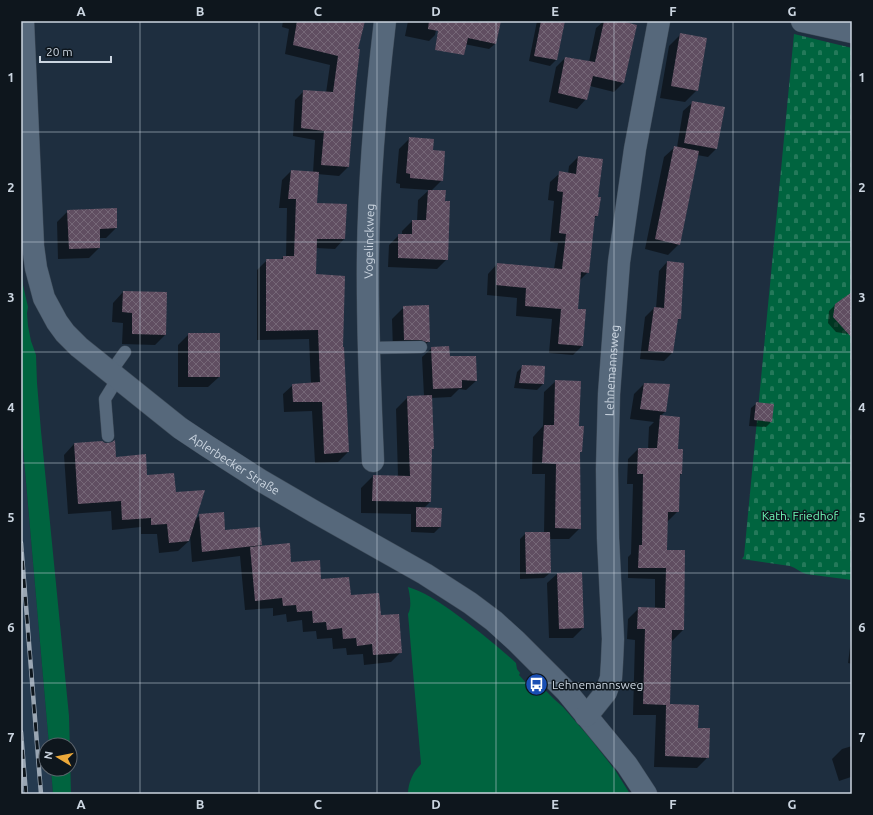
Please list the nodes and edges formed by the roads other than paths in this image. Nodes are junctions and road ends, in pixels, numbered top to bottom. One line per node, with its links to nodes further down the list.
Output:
1 (23, 21): 9 (street, Aplerbecker Straße)
2 (385, 21): 6 (street, Vogelinckweg)
3 (659, 21): 12 (street, Lehnemannsweg)
4 (802, 21): 5 (street)
5 (852, 32)
6 (369, 348): 7 (lane); 11 (street, Vogelinckweg)
7 (421, 348)
8 (125, 352): 9 (lane)
9 (114, 376): 10 (lane); 12 (street, Aplerbecker Straße)
10 (108, 436)
11 (373, 461)
12 (586, 716): 13 (street, Aplerbecker Straße)
13 (646, 794)

